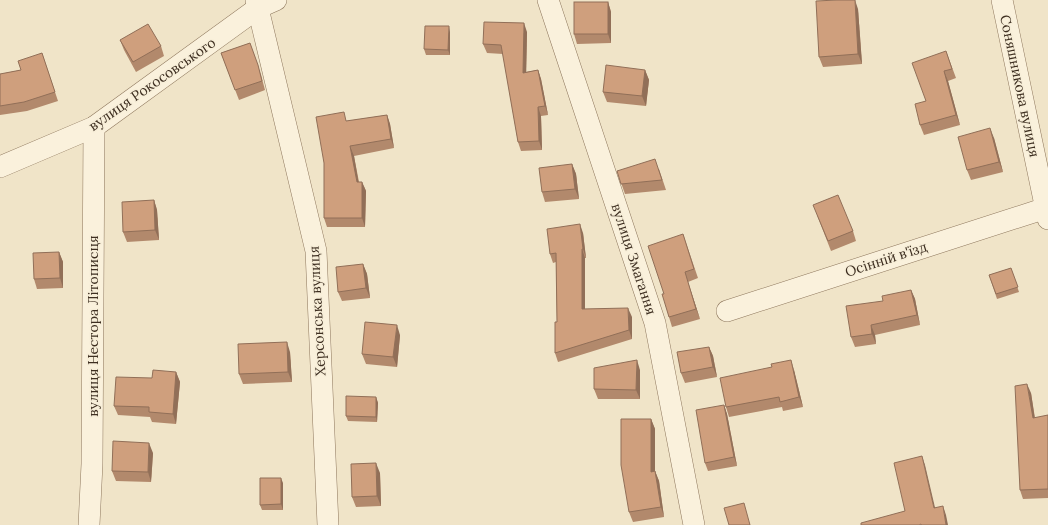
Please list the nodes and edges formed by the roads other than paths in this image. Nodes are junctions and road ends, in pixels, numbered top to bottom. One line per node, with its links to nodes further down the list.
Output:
1 (548, 0): 10 (street, вулиця Змагання)
2 (1002, 0): 6 (street, Соняшникова вулиця)
3 (263, 3): 4 (street, вулиця Рокосовського); 9 (street, Херсонська вулиця)
4 (94, 127): 5 (street, вулиця Рокосовського); 8 (street, вулиця Нестора Літописця)
5 (0, 167)
6 (1047, 214): 7 (street, Осінній в'їзд)
7 (727, 311)
8 (89, 525)
9 (328, 525)
10 (694, 525)

